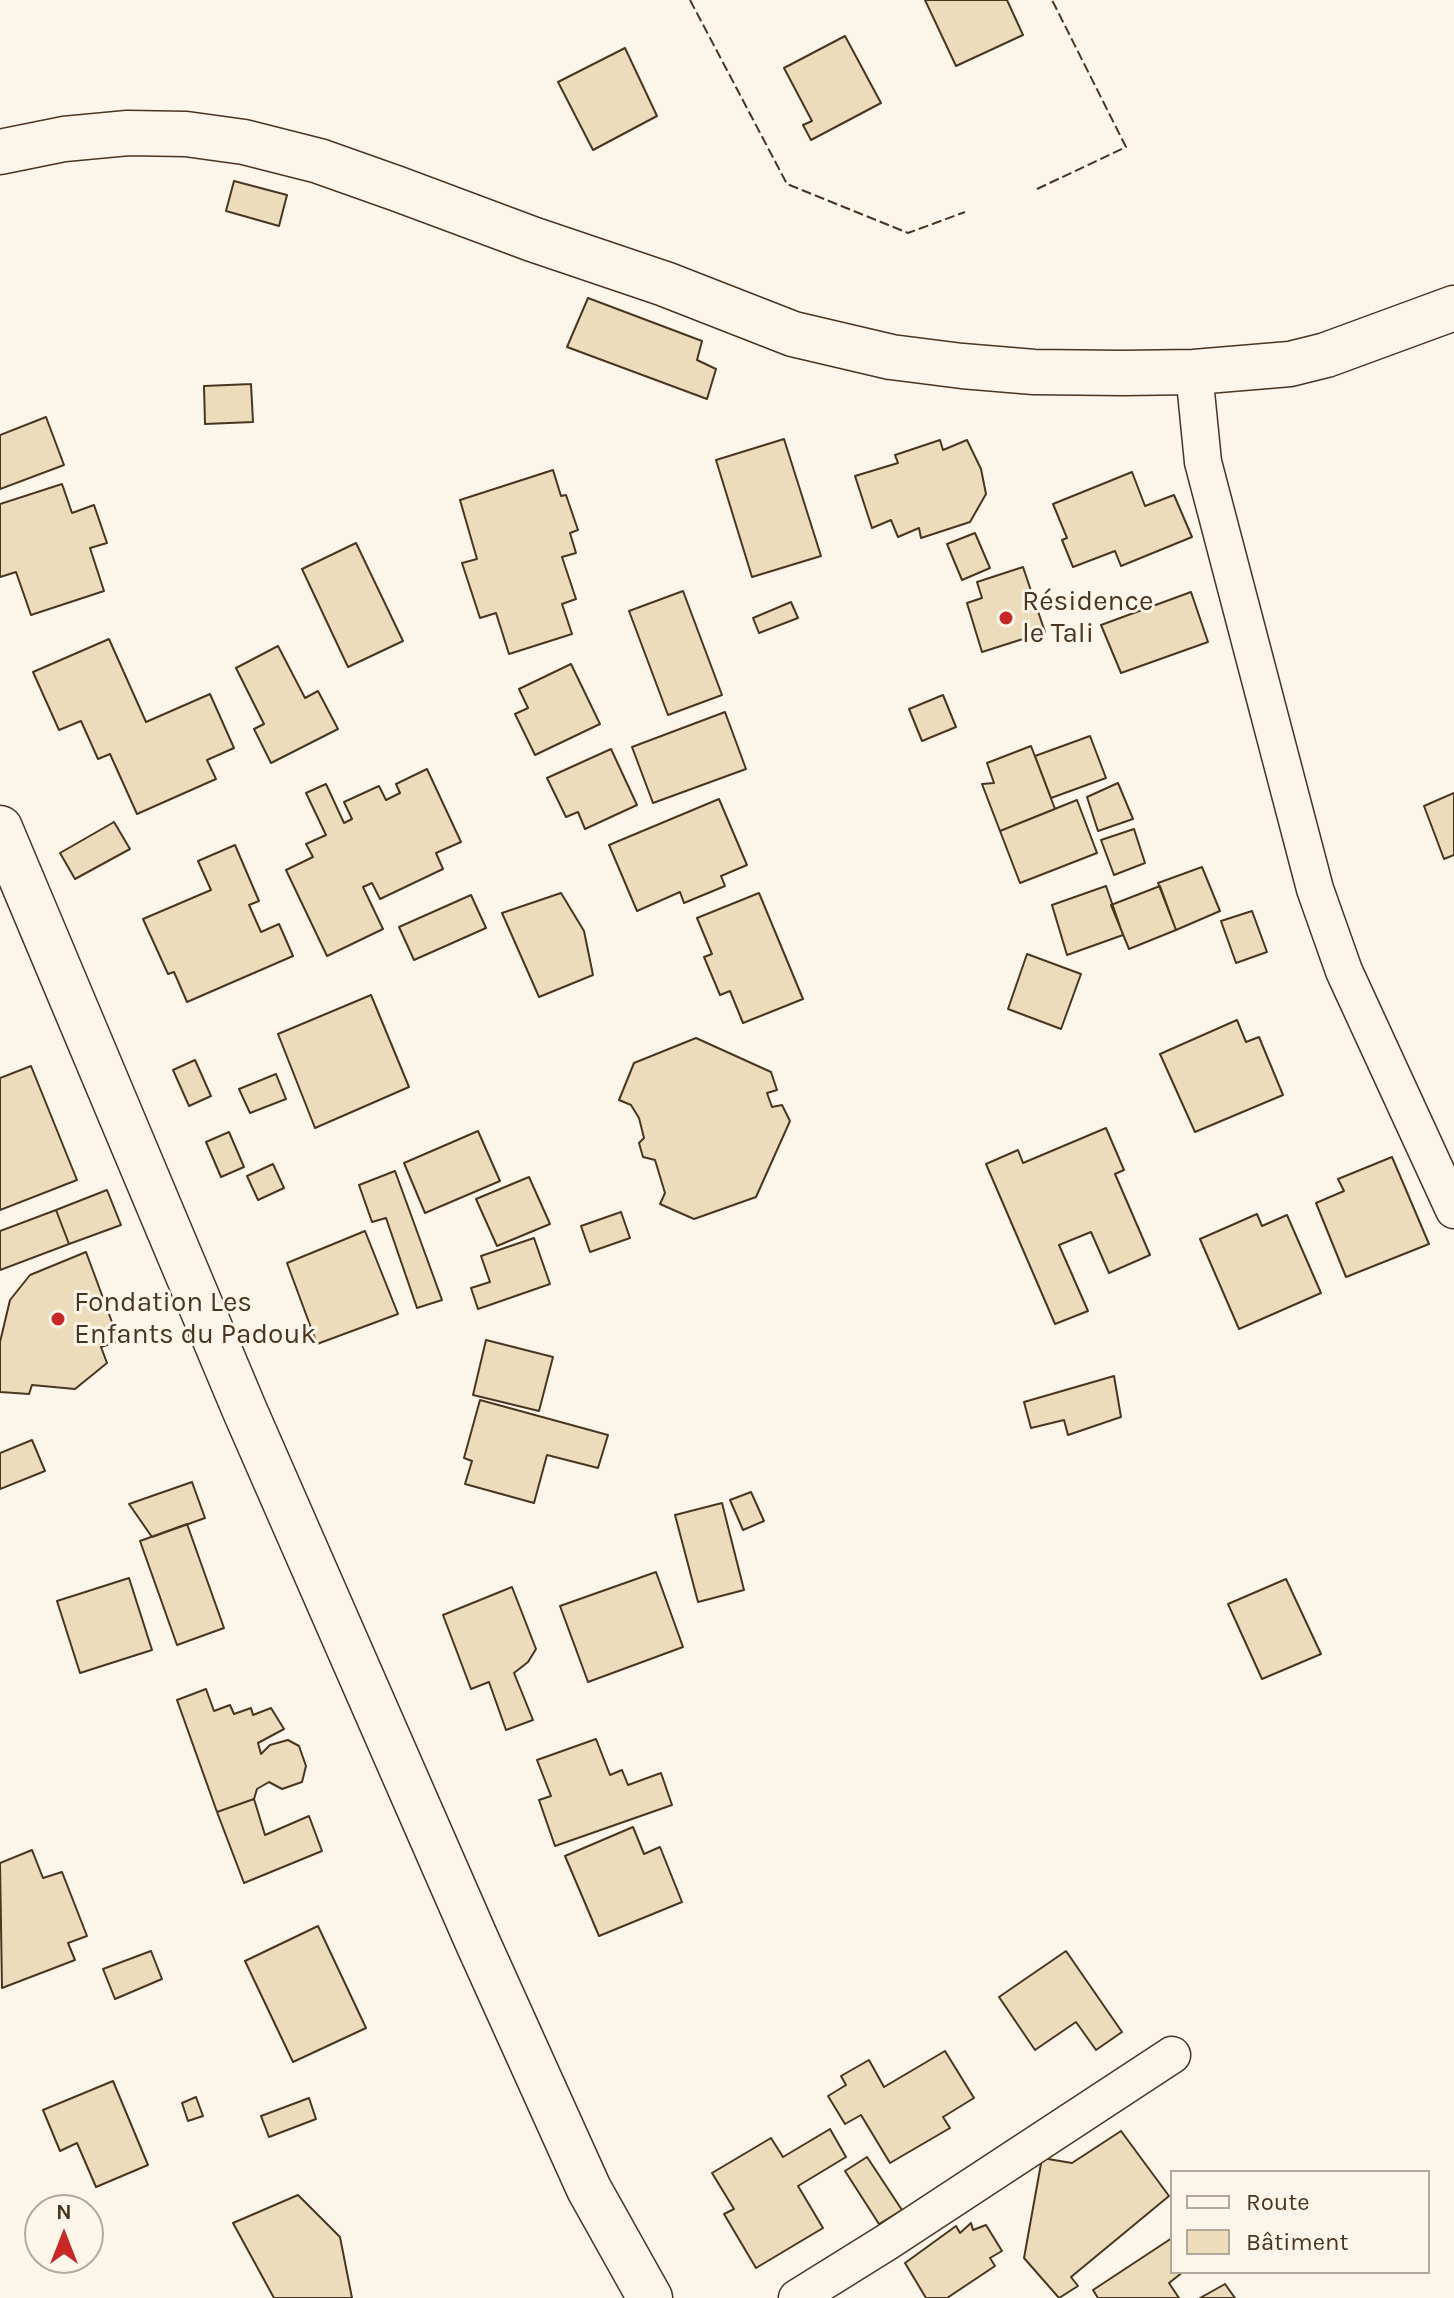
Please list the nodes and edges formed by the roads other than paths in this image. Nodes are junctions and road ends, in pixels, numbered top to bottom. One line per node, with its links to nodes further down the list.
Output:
1 (0, 152): 3 (main road)
2 (1454, 308): 3 (main road)
3 (1194, 372): 5 (street)
4 (0, 828): 7 (main road)
5 (1454, 1210)
6 (1172, 2055): 8 (street)
7 (650, 2298)
8 (797, 2298)

